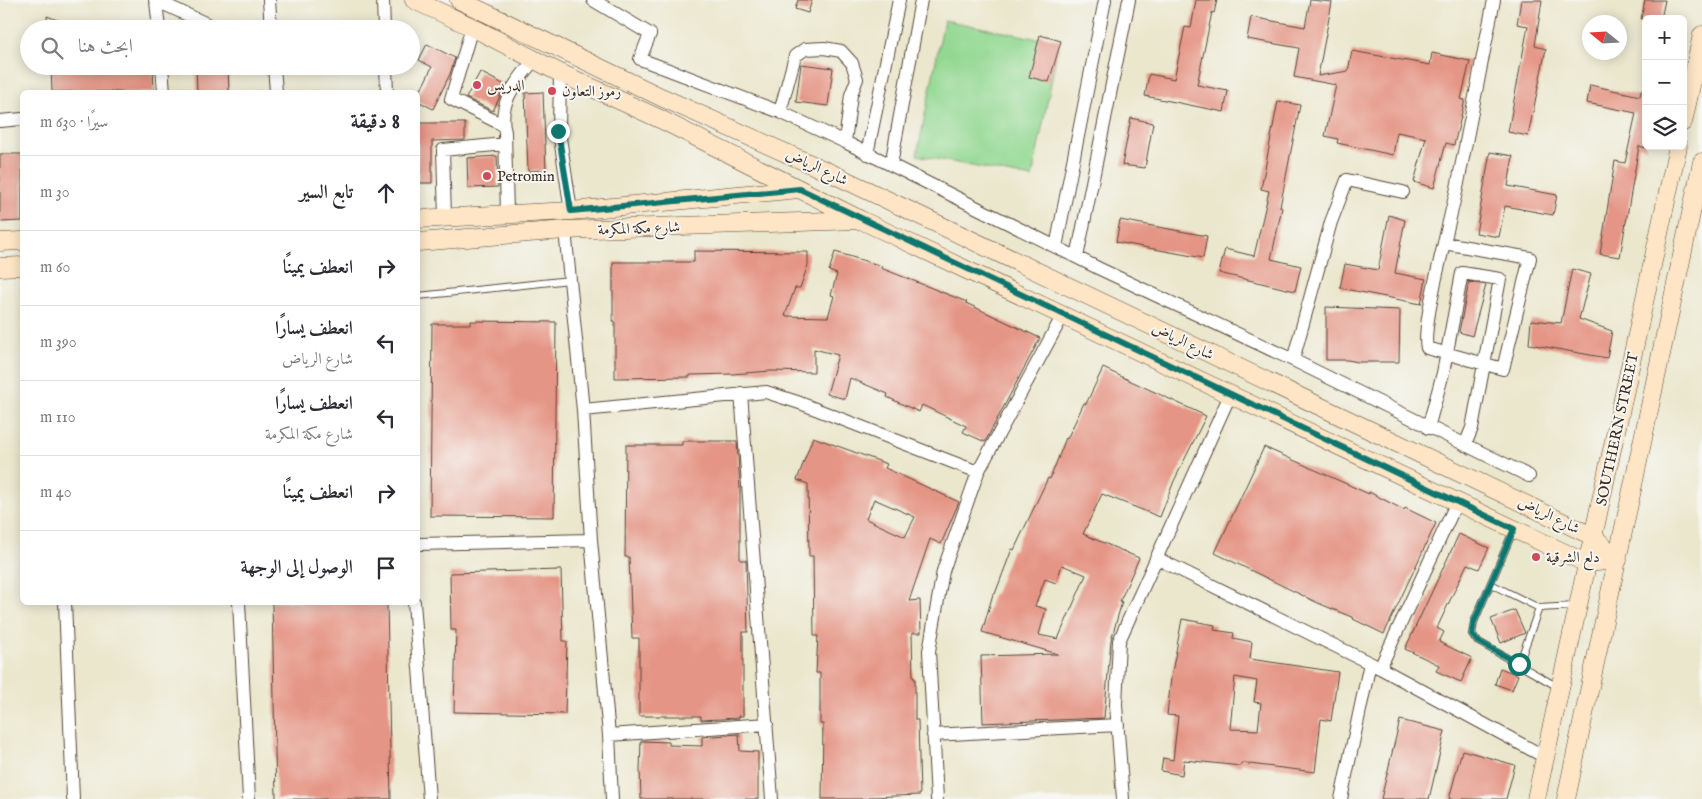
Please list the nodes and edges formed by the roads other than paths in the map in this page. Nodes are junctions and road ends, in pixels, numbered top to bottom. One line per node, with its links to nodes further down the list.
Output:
1 (156, 0): 12 (street); 13 (street)
2 (269, 0): 14 (street)
3 (383, 0): 15 (street)
4 (414, 0): 16 (main road, شارع الرياض)
5 (459, 0): 26 (main road, شارع الرياض)
6 (593, 0): 29 (street)
7 (899, 0): 36 (street)
8 (921, 0): 39 (street)
9 (1106, 0): 53 (street)
10 (1129, 0): 54 (street)
11 (1494, 0): 52 (street)
12 (157, 20)
13 (199, 20)
14 (270, 20)
15 (384, 20)
16 (472, 27): 18 (main road, شارع الرياض); 32 (street)
17 (1702, 35): 27 (main road)
18 (534, 60): 19 (main road, شارع الرياض); 32 (street)
19 (560, 73): 28 (main road, شارع الرياض); 43 (street)
20 (163, 75): 23 (street)
21 (275, 75): 24 (street)
22 (386, 75): 25 (street)
23 (164, 90)
24 (276, 90)
25 (387, 90)
26 (661, 97): 28 (main road); 72 (main road, شارع الرياض)
27 (1687, 105)
28 (645, 112): 37 (main road, شارع الرياض)
29 (780, 112): 33 (street); 33 (street)
30 (20, 119): 31 (street)
31 (0, 121)
32 (503, 125): 34 (street)
33 (845, 142): 36 (street)
34 (505, 144): 44 (street); 45 (street)
35 (1677, 150): 72 (main road, SOUTHERN STREET)
36 (868, 154): 39 (street)
37 (744, 162): 40 (main road, شارع الرياض); 42 (main road)
38 (1702, 162): 76 (main road, SOUTHERN STREET)
39 (891, 165): 53 (street)
40 (800, 189): 42 (main road, شارع مكة المكرمة); 47 (main road, شارع الرياض)
41 (1402, 192): 61 (street)
42 (743, 195): 43 (main road, شارع مكة المكرمة)
43 (571, 211): 44 (main road, شارع مكة المكرمة)
44 (507, 215): 45 (main road, شارع مكة المكرمة)
45 (445, 218): 46 (main road, شارع مكة المكرمة)
46 (420, 219)
47 (861, 220): 48 (main road, شارع مكة المكرمة); 59 (main road, شارع الرياض)
48 (565, 230): 51 (main road, شارع مكة المكرمة); 57 (street)
49 (20, 241): 50 (main road)
50 (0, 242)
51 (420, 242)
52 (1444, 243): 60 (street); 62 (street)
53 (1056, 247): 54 (street)
54 (1077, 257): 61 (street)
55 (20, 266): 56 (main road)
56 (0, 267)
57 (570, 280): 58 (lane); 65 (street)
58 (420, 296)
59 (1063, 315): 64 (main road, شارع الرياض); 68 (street)
60 (1446, 355): 62 (street); 62 (street); 66 (street)
61 (1293, 360): 66 (street)
62 (1484, 365): 67 (street)
63 (741, 393): 65 (street); 68 (street); 87 (street)
64 (1230, 395): 70 (main road, شارع الرياض); 75 (street)
65 (583, 410): 73 (street)
66 (1428, 428): 67 (street)
67 (1465, 445): 69 (street)
68 (978, 472): 90 (street)
69 (1529, 476)
70 (1457, 502): 71 (main road, شارع الرياض); 85 (street)
71 (1514, 529): 77 (main road, شارع الرياض); 78 (lane)
72 (1594, 537): 76 (main road, شارع الرياض); 77 (main road, SOUTHERN STREET)
73 (591, 540): 74 (street); 89 (street)
74 (420, 544)
75 (1156, 558): 85 (street); 88 (street)
76 (1618, 560): 77 (main road); 101 (main road, SOUTHERN STREET)
77 (1586, 564): 82 (main road, SOUTHERN STREET)
78 (1491, 584): 83 (lane); 84 (lane)
79 (65, 605): 92 (street)
80 (238, 605): 93 (street)
81 (414, 605): 94 (street)
82 (1577, 606): 83 (lane); 86 (main road, SOUTHERN STREET)
83 (1539, 608): 84 (lane)
84 (1519, 664): 86 (lane)
85 (1375, 665): 91 (street); 99 (street)
86 (1559, 687): 91 (main road, SOUTHERN STREET)
87 (767, 724): 89 (street); 96 (street)
88 (1118, 726): 90 (street); 98 (street)
89 (609, 735): 95 (street)
90 (933, 735): 97 (street)
91 (1545, 757): 100 (main road, SOUTHERN STREET)
92 (73, 799)
93 (249, 799)
94 (429, 799)
95 (612, 799)
96 (772, 799)
97 (937, 799)
98 (1124, 799)
99 (1341, 799)
100 (1536, 799)
101 (1566, 799)

